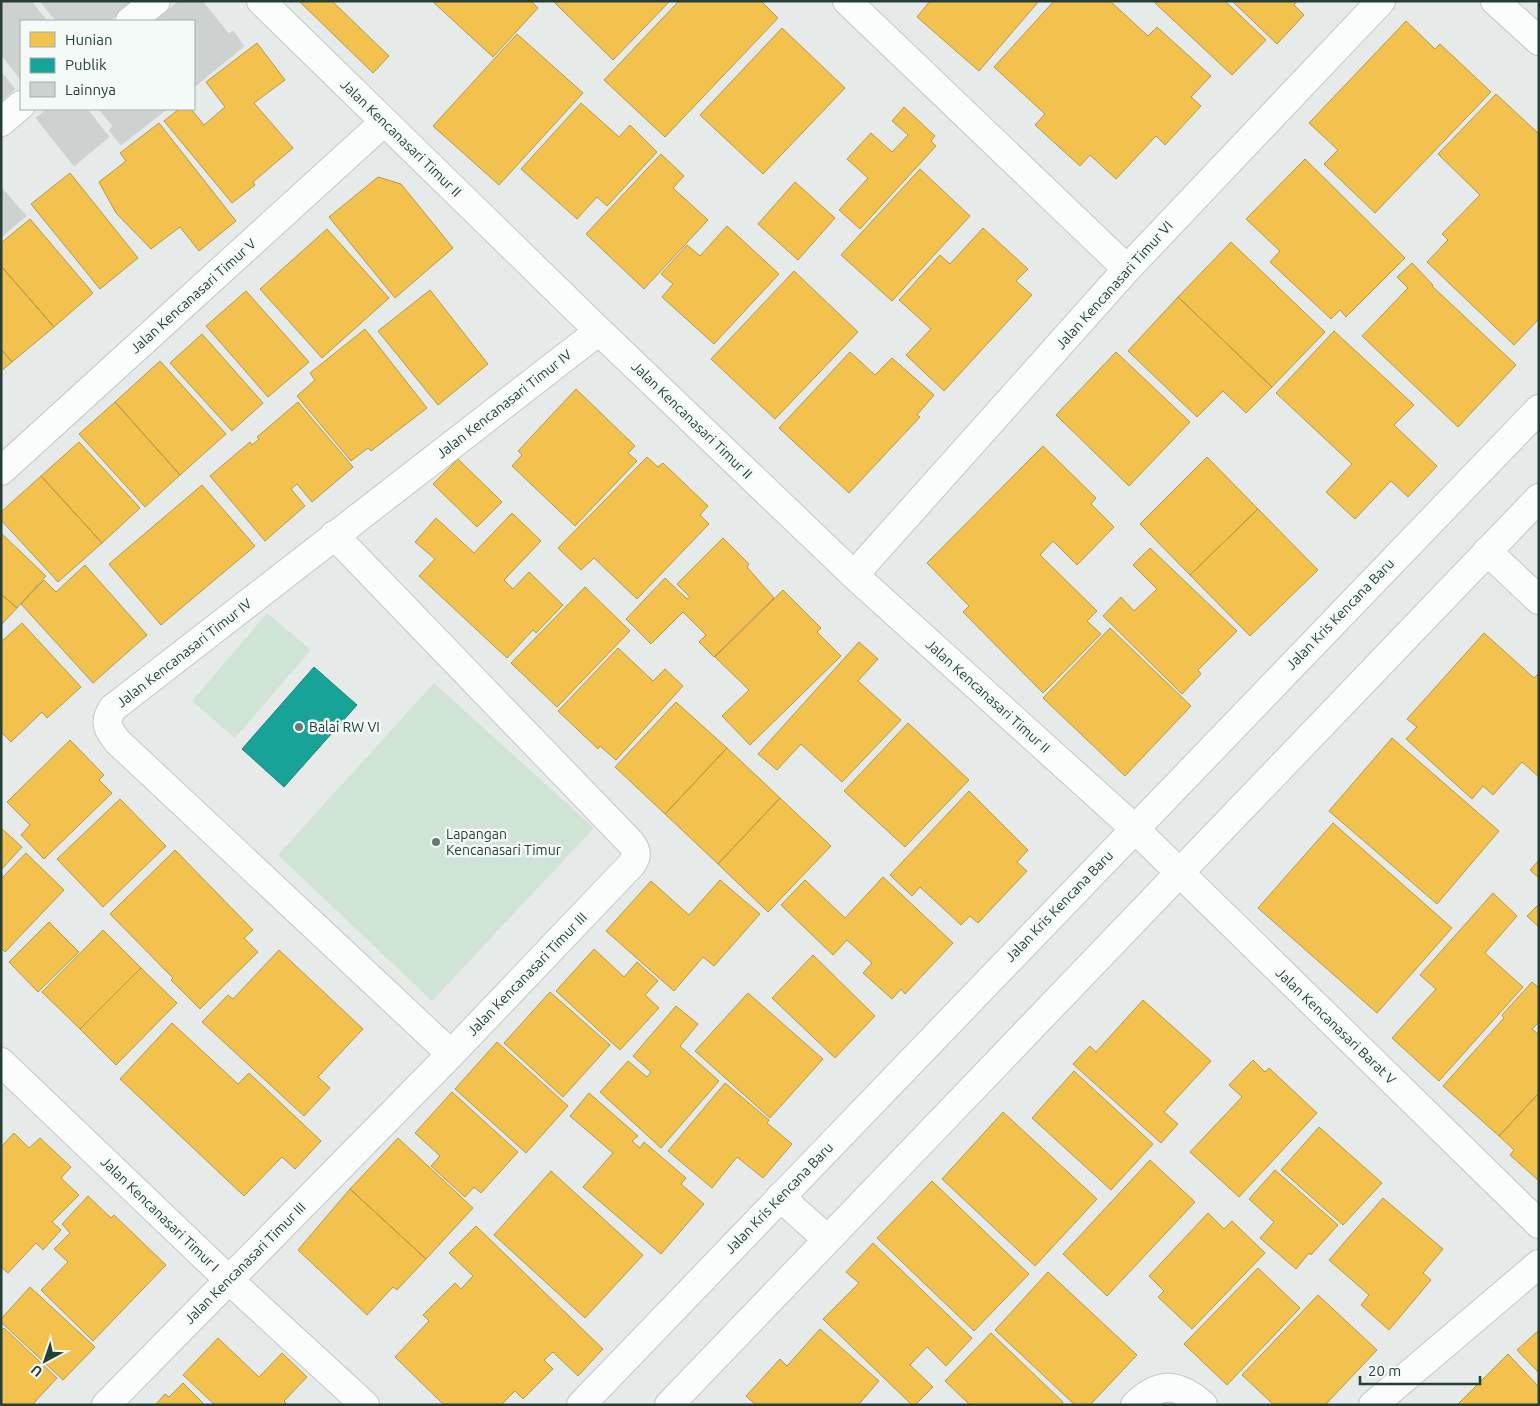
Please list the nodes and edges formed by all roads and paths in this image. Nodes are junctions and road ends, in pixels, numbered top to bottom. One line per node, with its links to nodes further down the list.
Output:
1 (156, 1): 6 (street)
2 (261, 1): 10 (street, Jalan Kencanasari Timur II)
3 (847, 1): 11 (street)
4 (1381, 1): 11 (street, Jalan Kencanasari Timur VI)
5 (1495, 1): 7 (street)
6 (131, 20)
7 (1539, 41)
8 (20, 107): 9 (street)
9 (1, 122)
10 (384, 122): 12 (street, Jalan Kencanasari Timur II); 14 (street, Jalan Kencanasari Timur V)
11 (1127, 269): 18 (street, Jalan Kencanasari Timur VI)
12 (599, 331): 16 (street, Jalan Kencanasari Timur IV); 18 (street, Jalan Kencanasari Timur II)
13 (1539, 409): 20 (street, Jalan Kris Kencana Baru)
14 (1, 471)
15 (1539, 498): 17 (street)
16 (334, 535): 22 (street, Jalan Kencanasari Timur III); 22 (street, Jalan Kencanasari Timur IV)
17 (1487, 551): 19 (street); 21 (street)
18 (854, 575): 20 (street, Jalan Kencanasari Timur II)
19 (1539, 600)
20 (1134, 828): 21 (street, Jalan Kencanasari Barat V); 24 (street, Jalan Kris Kencana Baru)
21 (1181, 873): 25 (street, Jalan Kencanasari Barat V); 26 (street)
22 (451, 1054): 28 (street, Jalan Kencanasari Timur III)
23 (4, 1072): 28 (street, Jalan Kencanasari Timur I)
24 (780, 1197): 26 (street); 31 (street, Jalan Kris Kencana Baru)
25 (1539, 1224)
26 (827, 1239): 32 (street)
27 (1539, 1264): 35 (street)
28 (229, 1280): 29 (street, Jalan Kencanasari Timur III); 30 (street, Jalan Kencanasari Timur I)
29 (106, 1405)
30 (365, 1405)
31 (581, 1405)
32 (669, 1405)
33 (1135, 1405): 34 (street)
34 (1202, 1405)
35 (1373, 1405)

